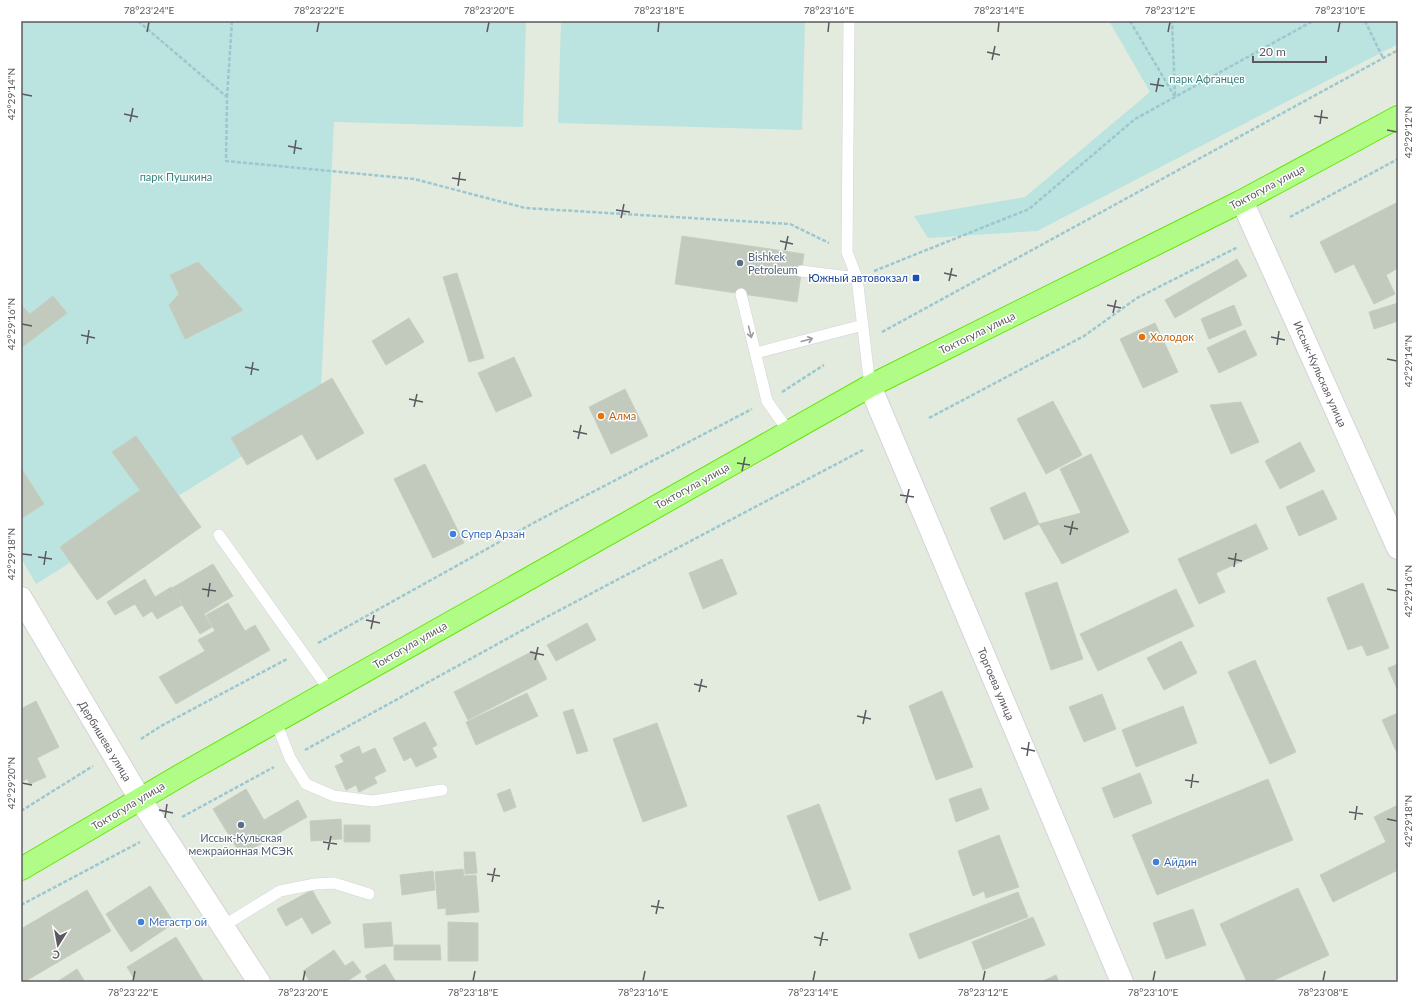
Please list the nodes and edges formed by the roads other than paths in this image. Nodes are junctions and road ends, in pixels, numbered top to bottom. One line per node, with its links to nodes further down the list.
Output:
1 (849, 21): 5 (lane)
2 (1398, 117): 3 (highway, Токтогула улица)
3 (1242, 201): 9 (highway, Токтогула улица); 12 (street, Иссык-Кульская улица)
4 (801, 271): 5 (lane)
5 (857, 278): 7 (lane)
6 (741, 294): 8 (lane, one-way to 8)
7 (863, 325): 8 (lane, one-way to 7); 9 (lane)
8 (756, 353): 10 (lane)
9 (870, 386): 10 (highway, Токтогула улица); 22 (street, Торгоева улица)
10 (788, 432): 14 (highway, Токтогула улица)
11 (219, 535): 14 (lane)
12 (1398, 548)
13 (21, 598): 17 (street, Дербишева улица)
14 (330, 691): 15 (highway, Токтогула улица)
15 (276, 722): 16 (lane); 17 (highway, Токтогула улица)
16 (442, 790)
17 (140, 799): 18 (highway, Токтогула улица); 20 (street, Дербишева улица)
18 (21, 869)
19 (369, 894): 20 (lane)
20 (223, 926): 21 (street, Дербишева улица)
21 (259, 982)
22 (1122, 982)

